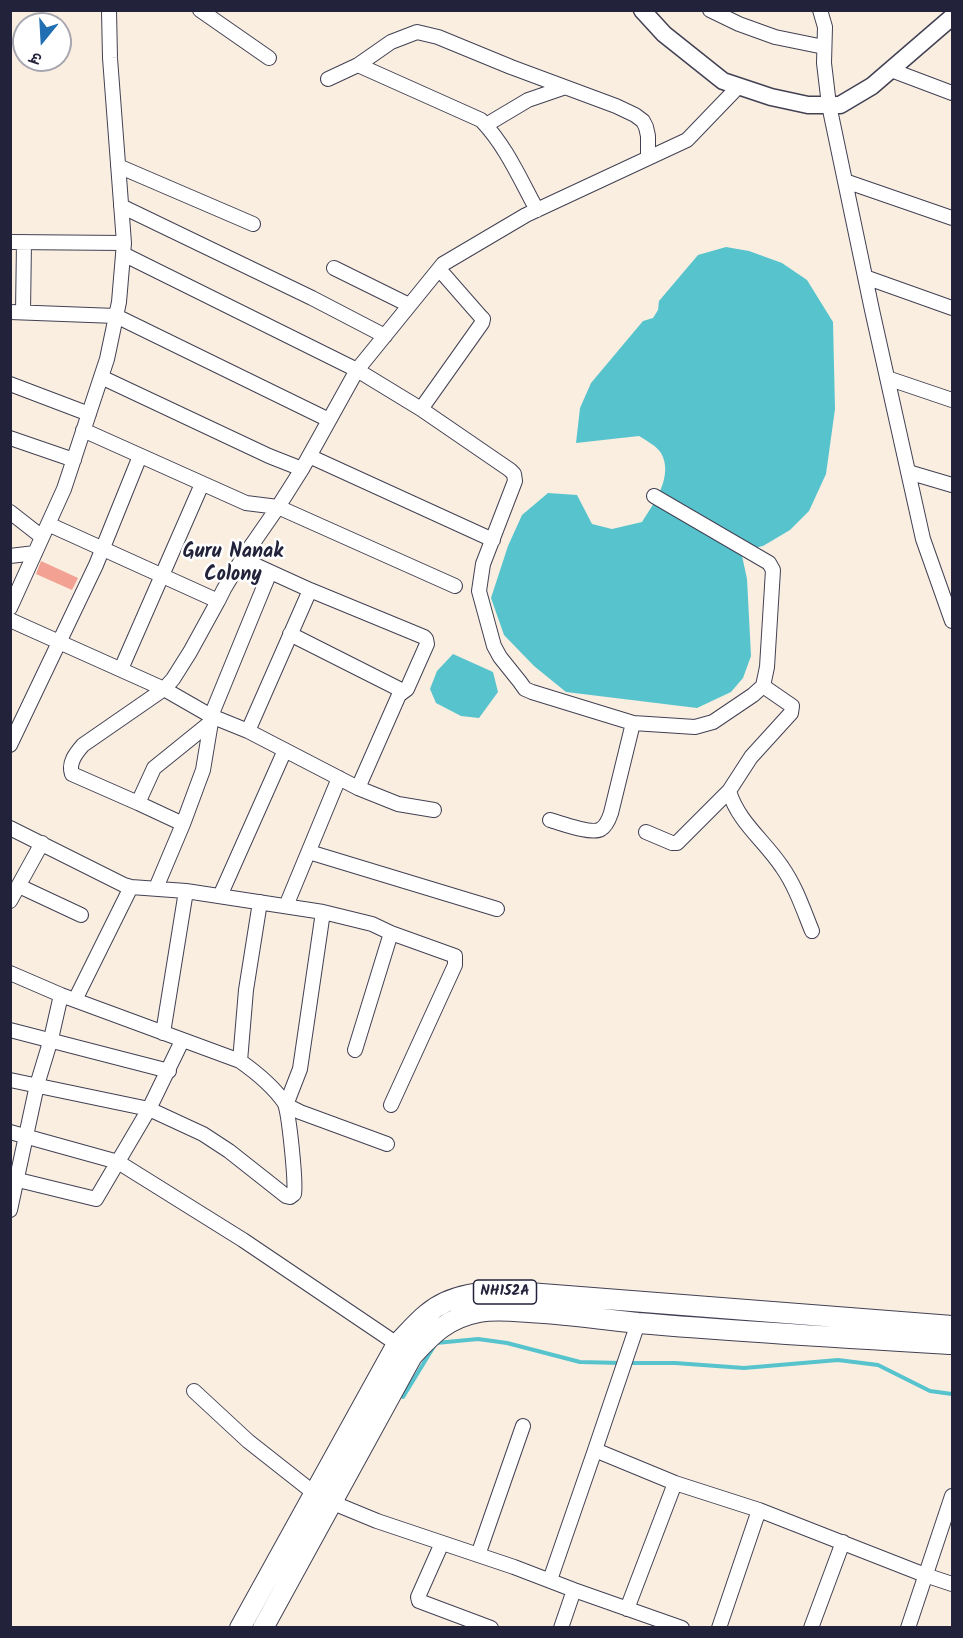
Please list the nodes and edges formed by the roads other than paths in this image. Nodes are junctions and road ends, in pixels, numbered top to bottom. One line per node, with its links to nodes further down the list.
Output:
1 (109, 10): 18 (street)
2 (200, 10): 8 (street)
3 (642, 10): 12 (main road)
4 (710, 10): 7 (street)
5 (820, 10): 7 (street)
6 (952, 17): 10 (main road)
7 (824, 47): 15 (street)
8 (269, 58)
9 (358, 65): 11 (street); 13 (street); 16 (street)
10 (891, 70): 14 (street); 15 (main road)
11 (328, 79)
12 (739, 86): 15 (main road); 17 (street)
13 (563, 88): 16 (street); 17 (street)
14 (952, 93)
15 (829, 105): 19 (street)
16 (486, 125): 21 (street)
17 (648, 158): 21 (street)
18 (118, 166): 20 (street); 23 (street)
19 (845, 181): 22 (street); 28 (street)
20 (121, 207): 25 (street); 33 (street)
21 (537, 210): 27 (street)
22 (952, 218)
23 (253, 224)
24 (17, 242): 25 (street); 31 (street)
25 (123, 248): 32 (street); 34 (street)
26 (334, 268): 29 (street)
27 (439, 269): 29 (street); 39 (street)
28 (865, 277): 30 (street); 36 (street)
29 (409, 305): 33 (street)
30 (952, 308)
31 (17, 312): 32 (street)
32 (116, 316): 35 (street); 41 (street)
33 (385, 336): 34 (street)
34 (357, 370): 39 (street); 41 (street)
35 (101, 377): 40 (street); 46 (street)
36 (887, 378): 38 (street); 47 (street)
37 (10, 384): 40 (street)
38 (952, 400)
39 (421, 409): 54 (street)
40 (89, 414): 42 (street)
41 (329, 420): 46 (street)
42 (83, 430): 44 (street); 45 (street)
43 (10, 438): 45 (street)
44 (140, 456): 48 (street); 55 (street)
45 (74, 460): 53 (street)
46 (305, 463): 51 (street); 54 (street)
47 (908, 472): 49 (street); 66 (street)
48 (202, 484): 51 (street); 60 (street)
49 (952, 485)
50 (654, 496): 70 (street)
51 (278, 507): 58 (street); 61 (street)
52 (10, 512): 53 (street)
53 (45, 530): 55 (street); 56 (street)
54 (493, 540): 74 (street)
55 (103, 549): 60 (street); 68 (street)
56 (35, 553): 57 (street); 64 (street)
57 (10, 556)
58 (242, 559): 59 (street); 63 (street)
59 (270, 572): 62 (street); 73 (street)
60 (162, 575): 63 (street); 69 (street)
61 (455, 586)
62 (310, 590): 67 (street); 72 (street)
63 (218, 601): 71 (street)
64 (10, 608)
65 (10, 620): 68 (street)
66 (952, 621)
67 (290, 634): 72 (street); 75 (street)
68 (60, 642): 69 (street); 76 (street)
69 (121, 669): 71 (street)
70 (762, 686): 74 (street); 80 (street)
71 (164, 689): 73 (street); 81 (street)
72 (403, 691): 79 (street)
73 (211, 719): 75 (street); 81 (street); 84 (street)
74 (633, 723): 83 (street)
75 (248, 731): 77 (street)
76 (10, 745)
77 (285, 750): 78 (street); 93 (street)
78 (339, 778): 79 (street); 88 (street)
79 (358, 788): 82 (street)
80 (729, 791): 86 (street); 100 (street)
81 (138, 803): 84 (street)
82 (434, 810)
83 (550, 820)
84 (183, 824): 91 (street)
85 (10, 828): 87 (street)
86 (646, 832)
87 (42, 843): 89 (street); 90 (street)
88 (309, 852): 96 (street); 97 (street)
89 (19, 886): 94 (street); 99 (street)
90 (131, 887): 91 (street); 104 (street)
91 (156, 888): 92 (street)
92 (186, 891): 93 (street); 106 (street)
93 (220, 896): 95 (street)
94 (10, 901)
95 (260, 902): 96 (street); 110 (street)
96 (286, 906): 98 (street)
97 (497, 909)
98 (323, 912): 101 (street); 114 (street)
99 (81, 915)
100 (812, 931)
101 (392, 933): 109 (street); 115 (street)
102 (10, 973): 103 (street)
103 (61, 995): 104 (street); 107 (street)
104 (75, 1000): 106 (street)
105 (10, 1030): 107 (street)
106 (163, 1033): 108 (street)
107 (51, 1039): 111 (street); 113 (street)
108 (182, 1041): 110 (street); 111 (street)
109 (355, 1050)
110 (240, 1061): 114 (street)
111 (169, 1071): 116 (street)
112 (10, 1080): 113 (street)
113 (38, 1085): 116 (street); 118 (street)
114 (286, 1105): 116 (street); 119 (street)
115 (391, 1105)
116 (149, 1109): 120 (street)
117 (10, 1132): 118 (street)
118 (26, 1136): 120 (street); 121 (street)
119 (387, 1144)
120 (118, 1162): 121 (street); 125 (street)
121 (14, 1179): 122 (street)
122 (10, 1210)
123 (638, 1323): 126 (highway, NH152A); 129 (street); 131 (highway, NH152A)
124 (952, 1326): 125 (highway, NH152A)
125 (398, 1344): 131 (highway, NH152A)
126 (952, 1344)
127 (194, 1391): 131 (street)
128 (523, 1426): 136 (street)
129 (595, 1450): 130 (street); 138 (street)
130 (675, 1483): 133 (street); 141 (street)
131 (319, 1496): 135 (street); 142 (highway, NH152A); 143 (highway, NH152A)
132 (952, 1496): 137 (street)
133 (759, 1510): 134 (street); 147 (street)
134 (843, 1542): 137 (street); 148 (street)
135 (442, 1543): 136 (street); 144 (street)
136 (478, 1555): 138 (street)
137 (925, 1575): 139 (street); 149 (street)
138 (550, 1580): 140 (street)
139 (952, 1584)
140 (574, 1590): 141 (street); 145 (street)
141 (627, 1609): 146 (street)
142 (240, 1628)
143 (263, 1628)
144 (491, 1628)
145 (561, 1628)
146 (682, 1628)
147 (719, 1628)
148 (811, 1628)
149 (908, 1628)

